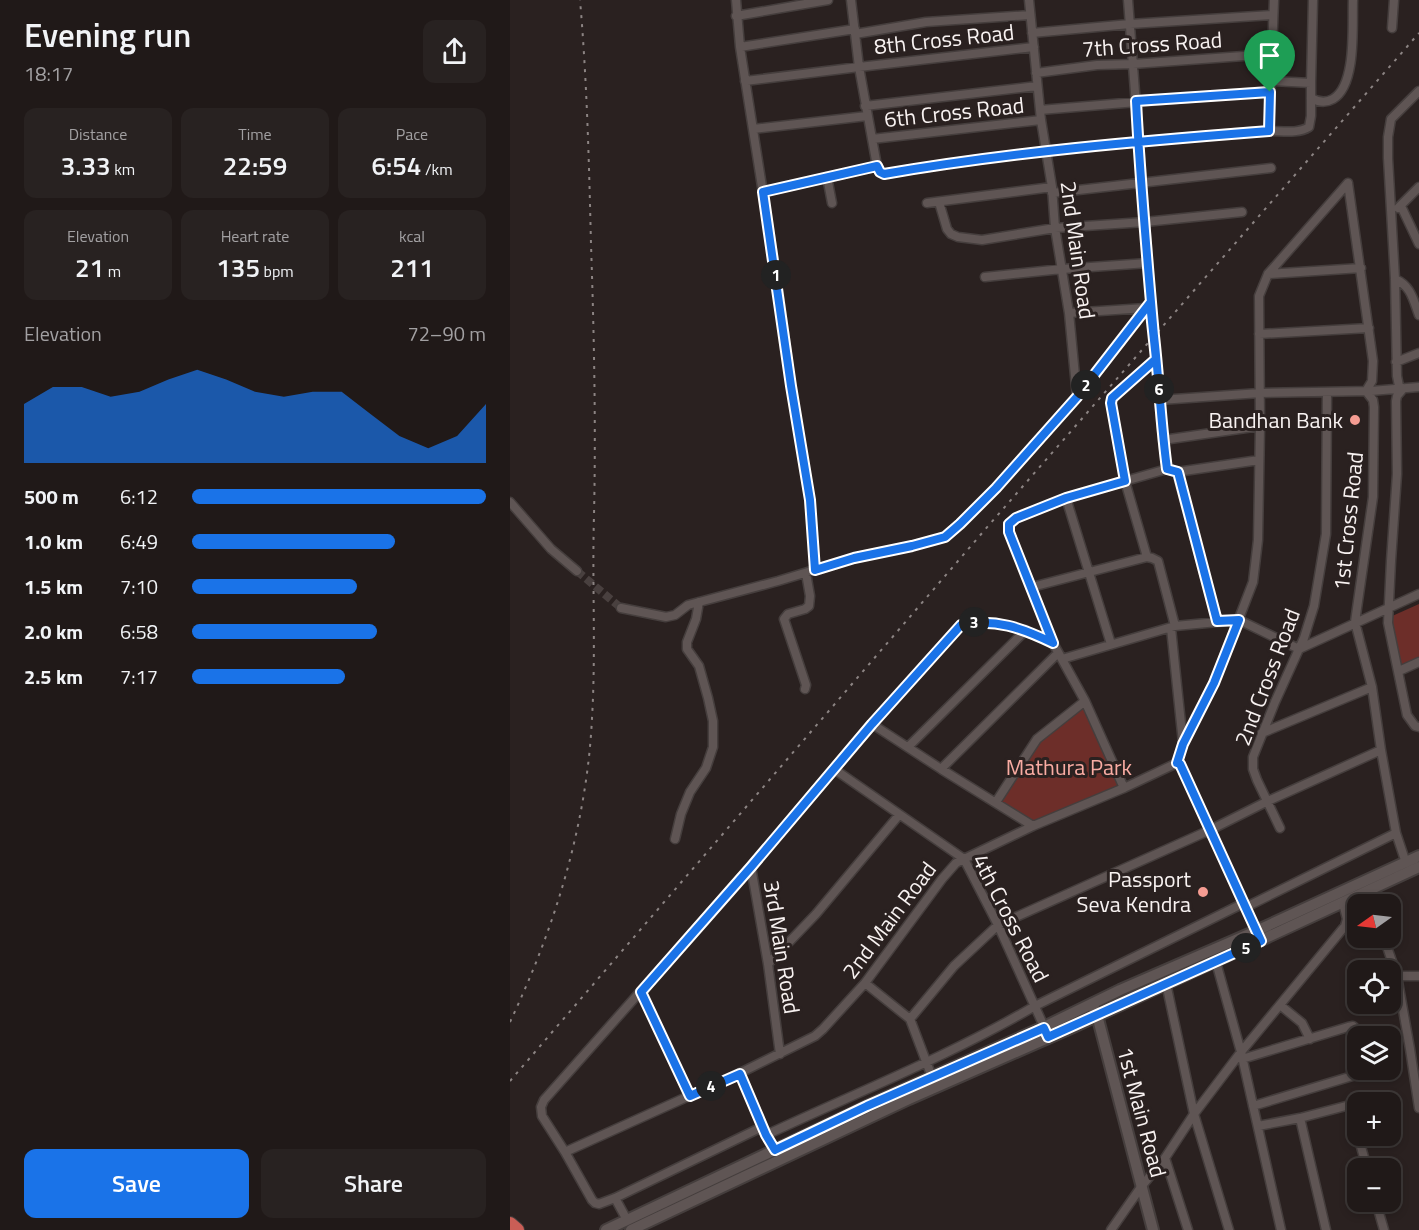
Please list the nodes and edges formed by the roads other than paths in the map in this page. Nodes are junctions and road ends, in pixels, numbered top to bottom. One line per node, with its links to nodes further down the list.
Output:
1 (735, 0): 10 (street)
2 (828, 0): 10 (street)
3 (851, 0): 15 (street)
4 (1029, 0): 11 (street, 2nd Main Road)
5 (1128, 0): 13 (street)
6 (1274, 0): 12 (street)
7 (1313, 0): 25 (street)
8 (1353, 0): 29 (street)
9 (1394, 0): 14 (street)
10 (736, 15): 17 (street)
11 (1030, 15): 15 (street); 16 (street, 2nd Main Road)
12 (1272, 15): 13 (street, 8th Cross Road); 19 (street)
13 (1130, 24): 16 (street, 8th Cross Road); 20 (street)
14 (1392, 28)
15 (855, 31): 17 (street); 21 (street)
16 (1032, 33): 18 (street, 2nd Main Road)
17 (740, 47): 23 (street)
18 (1034, 48): 21 (street, 8th Cross Road); 22 (street, 2nd Main Road)
19 (1271, 54): 20 (street, 7th Cross Road); 24 (street)
20 (1132, 64): 22 (street, 7th Cross Road); 30 (street)
21 (859, 67): 23 (street, 8th Cross Road); 31 (street)
22 (1036, 73): 26 (street, 2nd Main Road)
23 (745, 81): 35 (street)
24 (1272, 81): 25 (street); 27 (street)
25 (1311, 83): 29 (street)
26 (1037, 86): 31 (street); 32 (street, 2nd Main Road)
27 (1270, 92): 30 (street, 6th Cross Road); 36 (street)
28 (1419, 92): 52 (street)
29 (1311, 98): 36 (street)
30 (1136, 101): 32 (street, 6th Cross Road); 38 (street)
31 (865, 106): 33 (street)
32 (1040, 110): 34 (street, 2nd Main Road)
33 (867, 116): 35 (street); 37 (street)
34 (1041, 120): 37 (street, 6th Cross Road); 39 (street, 2nd Main Road)
35 (753, 129): 46 (street)
36 (1269, 131): 38 (street)
37 (872, 139): 40 (street)
38 (1138, 142): 39 (street); 43 (street)
39 (1046, 152): 40 (street); 45 (street, 2nd Main Road)
40 (877, 166): 42 (street)
41 (1271, 168): 43 (street)
42 (827, 177): 46 (street); 48 (street)
43 (1142, 182): 45 (street); 53 (street)
44 (1419, 187): 50 (street)
45 (1052, 190): 47 (street); 54 (street, 2nd Main Road)
46 (763, 192): 87 (street)
47 (939, 202): 49 (street); 54 (street)
48 (832, 203)
49 (927, 203)
50 (1401, 206): 52 (street); 55 (street)
51 (1242, 212): 53 (street)
52 (1391, 213): 61 (street)
53 (1145, 222): 54 (street); 56 (street)
54 (1055, 228): 57 (street, 2nd Main Road)
55 (1419, 244)
56 (1148, 263): 57 (street); 62 (street)
57 (1062, 268): 60 (street); 63 (street, 2nd Main Road)
58 (1360, 268): 59 (street); 59 (street, 1st Cross Road); 65 (street, 1st Cross Road)
59 (1268, 274): 66 (street)
60 (985, 277)
61 (1395, 279): 64 (street); 69 (street)
62 (1148, 305): 63 (street); 68 (street); 75 (street)
63 (1069, 313): 75 (street, 2nd Main Road)
64 (1419, 315)
65 (1369, 328): 66 (street); 72 (street, 1st Cross Road)
66 (1259, 334): 74 (street)
67 (1419, 353): 69 (street)
68 (1156, 359): 76 (street); 82 (street)
69 (1396, 362): 71 (street)
70 (1419, 387): 71 (street)
71 (1399, 389): 72 (street); 93 (street)
72 (1369, 391): 73 (street); 96 (street, 1st Cross Road)
73 (1328, 392): 74 (street); 101 (street, 2nd Cross Road)
74 (1260, 393): 76 (street); 77 (street)
75 (1077, 397): 87 (street)
76 (1160, 400): 78 (street)
77 (1260, 426): 78 (street); 79 (street)
78 (1163, 440): 80 (street)
79 (1259, 460): 81 (street); 94 (street)
80 (1167, 469): 81 (street); 82 (street)
81 (1178, 472): 95 (street)
82 (1125, 481): 83 (street); 85 (street)
83 (1066, 498): 88 (street); 89 (street)
84 (510, 502): 86 (street)
85 (1146, 557): 88 (street); 97 (street)
86 (577, 571)
87 (811, 571): 91 (street); 106 (street)
88 (1088, 571): 89 (street); 100 (street)
89 (1032, 587): 99 (street)
90 (1419, 594): 93 (street)
91 (699, 602): 92 (street); 125 (street)
92 (621, 608)
93 (1387, 608): 96 (street); 104 (street)
94 (1239, 620): 95 (street); 101 (street); 111 (street)
95 (1217, 621): 97 (street)
96 (1358, 621): 101 (street); 105 (street, 1st Cross Road)
97 (1173, 627): 100 (street); 111 (street)
98 (1026, 630): 99 (street, 3rd Main Road); 108 (street, 3rd Main Road); 112 (street)
99 (1053, 643): 102 (street)
100 (1111, 645): 102 (street)
101 (1299, 649): 110 (street, 2nd Cross Road)
102 (1060, 656): 107 (street); 116 (street)
103 (1419, 662): 104 (street)
104 (1399, 671): 109 (street)
105 (1372, 687): 110 (street); 113 (street, 1st Cross Road)
106 (805, 689)
107 (1085, 701): 117 (street); 119 (street)
108 (872, 724): 112 (street); 115 (street, 3rd Main Road)
109 (1419, 727)
110 (1262, 733): 118 (street, 2nd Cross Road)
111 (1183, 744): 114 (street)
112 (908, 747): 116 (street)
113 (1381, 750): 118 (street); 124 (street, 1st Cross Road)
114 (1177, 763): 117 (street, 2nd Main Road); 123 (street)
115 (834, 769): 120 (street, 4th Cross Road); 129 (street, 3rd Main Road)
116 (941, 770): 119 (street)
117 (1124, 788): 121 (street, 2nd Main Road)
118 (1268, 801): 122 (street, 2nd Cross Road); 123 (street)
119 (996, 802): 121 (street)
120 (899, 815): 127 (street, 4th Cross Road); 138 (street)
121 (1033, 826): 127 (street, 2nd Main Road)
122 (1280, 828)
123 (1210, 830): 134 (street); 135 (street)
124 (1396, 832): 128 (street, 1st Cross Road); 134 (street)
125 (675, 839)
126 (1419, 856): 128 (main road)
127 (964, 859): 135 (street, 4th Cross Road); 141 (street, 2nd Main Road)
128 (1406, 863): 136 (main road)
129 (751, 867): 138 (street, 3rd Main Road); 143 (street)
130 (1419, 867): 131 (main road)
131 (1368, 891): 132 (street); 133 (main road)
132 (1369, 894)
133 (1343, 903): 136 (main road); 146 (street)
134 (1245, 905): 136 (street); 147 (street)
135 (998, 925): 147 (street, 4th Cross Road); 149 (street)
136 (1259, 936): 137 (main road); 145 (main road)
137 (1216, 962): 142 (main road); 154 (street)
138 (768, 964): 153 (street, 3rd Main Road)
139 (1401, 976): 140 (street)
140 (1419, 976)
141 (865, 983): 149 (street); 153 (street, 2nd Main Road)
142 (1166, 983): 148 (main road); 163 (street)
143 (641, 992): 159 (street); 168 (street)
144 (1401, 998): 162 (street)
145 (1092, 1004): 148 (main road, 1st Main Road); 151 (main road)
146 (1280, 1005): 152 (street); 154 (street)
147 (1035, 1006): 151 (street, 4th Cross Road); 155 (street)
148 (1097, 1015): 151 (main road); 170 (main road, 1st Main Road)
149 (910, 1019): 155 (street)
150 (1347, 1028): 152 (street)
151 (1046, 1032): 157 (main road); 173 (main road)
152 (1310, 1039): 154 (street)
153 (780, 1054): 156 (street, 2nd Main Road)
154 (1242, 1056): 160 (street); 163 (street)
155 (926, 1061): 157 (street); 166 (street)
156 (740, 1074): 159 (street, 2nd Main Road); 166 (street)
157 (932, 1077): 167 (main road)
158 (1347, 1078): 160 (street)
159 (690, 1096): 168 (street, 2nd Main Road)
160 (1253, 1106): 165 (street)
161 (1347, 1106): 164 (street)
162 (1419, 1108)
163 (1194, 1114): 169 (street); 181 (street)
164 (1300, 1118): 165 (street); 183 (street)
165 (1257, 1126): 182 (street)
166 (764, 1131): 167 (street); 171 (street)
167 (775, 1150): 173 (main road)
168 (565, 1152): 171 (street)
169 (1166, 1158): 170 (street); 180 (street)
170 (1142, 1187): 178 (street); 179 (main road, 1st Main Road)
171 (615, 1198): 175 (street)
172 (1379, 1212): 184 (street)
173 (648, 1221): 175 (main road)
174 (510, 1224): 176 (highway)
175 (629, 1225): 177 (main road)
176 (517, 1230)
177 (606, 1230)
178 (1111, 1230)
179 (1153, 1230)
180 (1188, 1230)
181 (1229, 1230)
182 (1281, 1230)
183 (1326, 1230)
184 (1384, 1230)

